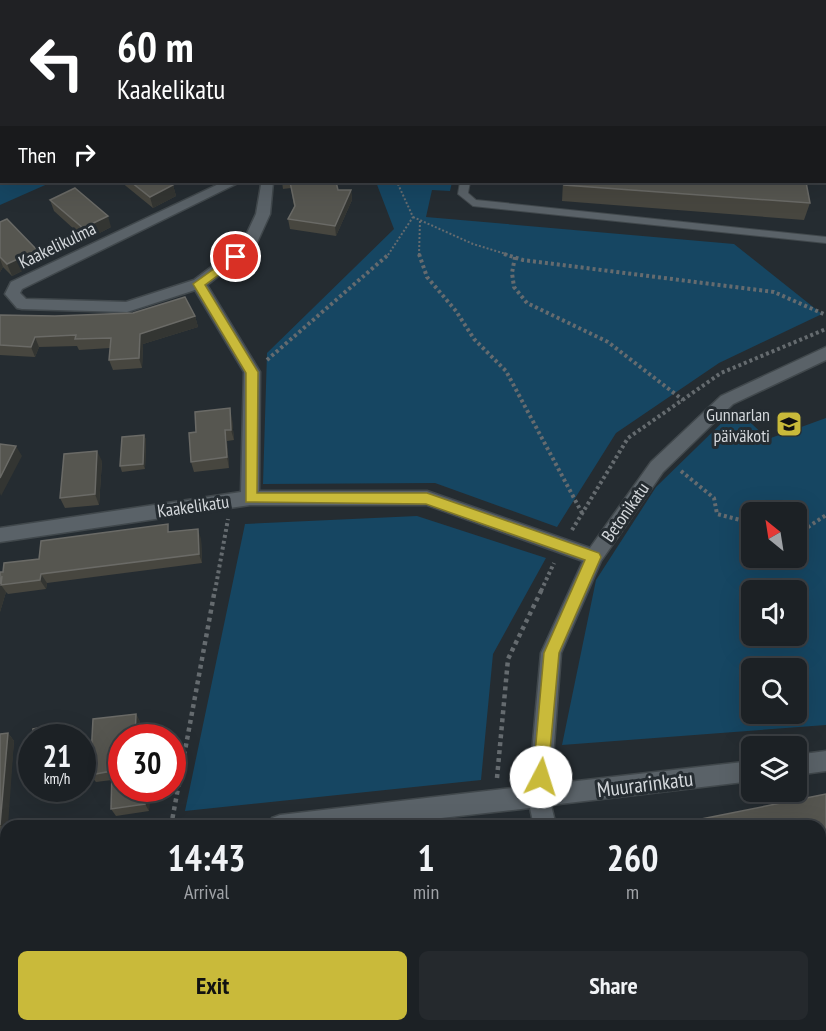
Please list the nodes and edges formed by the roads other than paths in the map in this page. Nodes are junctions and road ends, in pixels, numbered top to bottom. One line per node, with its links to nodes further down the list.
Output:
1 (231, 183): 5 (street, Kaakelikulma)
2 (266, 183): 5 (street, Kaakelikulma)
3 (465, 183): 4 (lane)
4 (826, 240)
5 (199, 284): 7 (street)
6 (826, 353): 9 (street, Betonikatu)
7 (250, 498): 8 (street, Kaakelikatu); 9 (street, Kaakelikatu)
8 (0, 535)
9 (594, 557): 13 (street, Betonikatu)
10 (826, 761): 11 (street)
11 (807, 764)
12 (741, 772): 13 (street, Muurarinkatu)
13 (539, 798): 14 (street, Muurarinkatu); 15 (street, Betonikatu)
14 (336, 820)
15 (543, 820)

